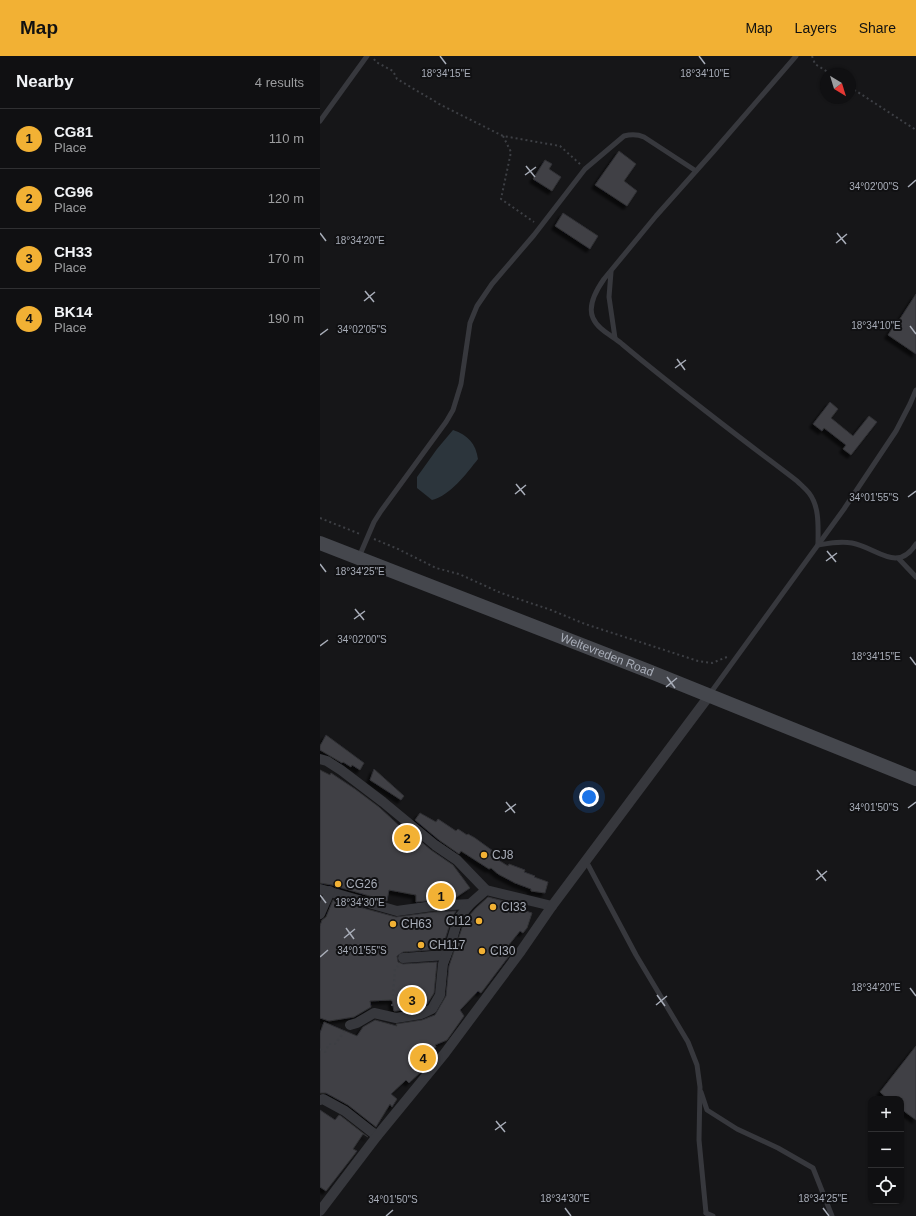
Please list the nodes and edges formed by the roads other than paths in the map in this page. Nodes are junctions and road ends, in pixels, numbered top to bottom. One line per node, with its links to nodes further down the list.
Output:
1 (366, 56): 3 (lane)
2 (796, 56): 5 (lane)
3 (322, 114): 4 (lane)
4 (320, 121)
5 (696, 171): 6 (lane); 12 (lane)
6 (611, 272): 7 (lane); 7 (lane)
7 (615, 338): 11 (lane)
8 (916, 390): 11 (lane)
9 (320, 543): 12 (street, Weltevreden Road)
10 (916, 544): 13 (lane)
11 (818, 546): 13 (lane); 15 (lane)
12 (359, 558): 15 (street, Weltevreden Road)
13 (900, 559): 14 (lane)
14 (916, 577)
15 (709, 696): 17 (street, Weltevreden Road); 18 (street)
16 (320, 759): 20 (street)
17 (916, 779)
18 (585, 860): 23 (street); 28 (lane)
19 (320, 889): 21 (street)
20 (486, 890): 22 (street); 23 (street)
21 (330, 892): 22 (street); 24 (street)
22 (470, 904): 25 (street)
23 (552, 906): 30 (street)
24 (320, 914)
25 (446, 955): 26 (street); 27 (street)
26 (403, 958)
27 (350, 1025)
28 (700, 1087): 32 (lane); 34 (lane)
29 (320, 1100): 30 (street)
30 (377, 1136): 31 (street)
31 (320, 1211)
32 (705, 1215): 33 (lane)
33 (713, 1216)
34 (832, 1216)

